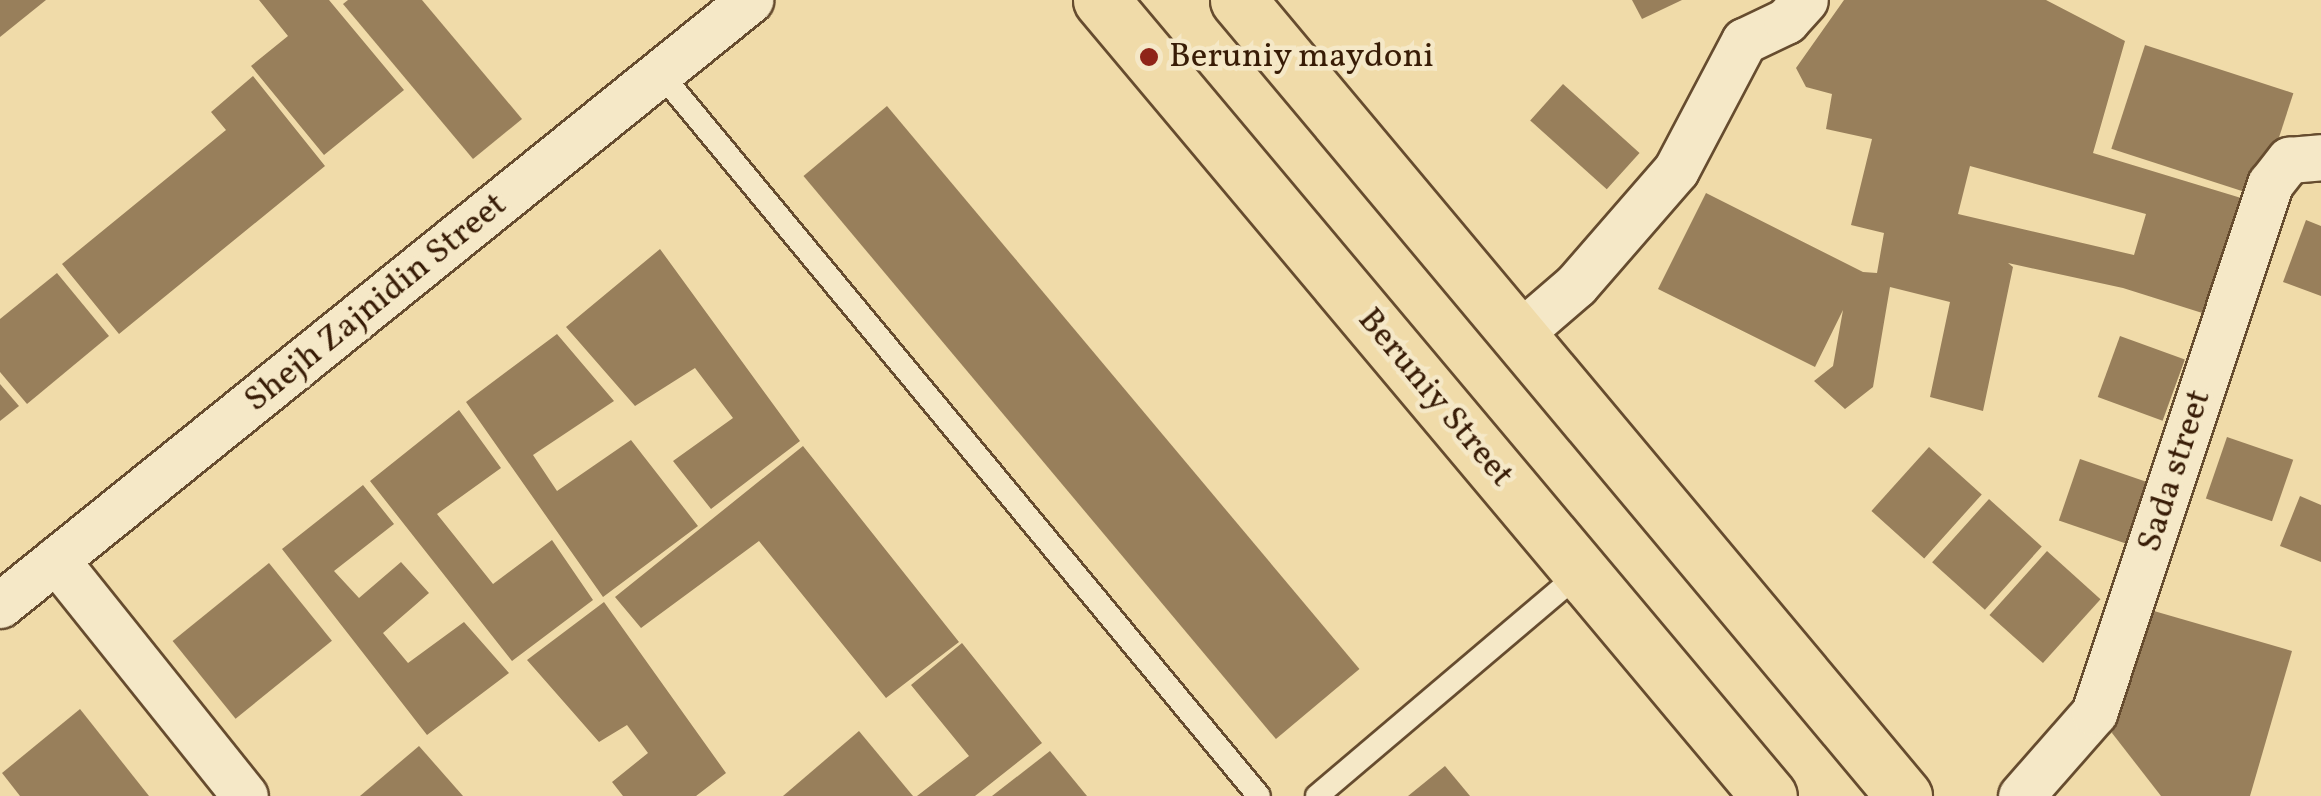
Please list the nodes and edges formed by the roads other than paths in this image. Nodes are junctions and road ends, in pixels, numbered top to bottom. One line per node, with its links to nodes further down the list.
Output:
1 (750, 0): 5 (street, Shejh Zajnidin Street)
2 (1101, 0): 9 (main road, Beruniy Street)
3 (1238, 0): 7 (main road)
4 (1805, 0): 7 (street)
5 (662, 74): 8 (street, Shejh Zajnidin Street); 12 (lane)
6 (2321, 156): 16 (street, Sada street)
7 (1518, 335): 15 (main road)
8 (56, 560): 10 (street, Shejh Zajnidin Street); 11 (street)
9 (1581, 572): 13 (lane); 14 (main road, Beruniy Street)
10 (0, 605)
11 (244, 796)
12 (1259, 796)
13 (1317, 796)
14 (1769, 796)
15 (1904, 796)
16 (2021, 796)

